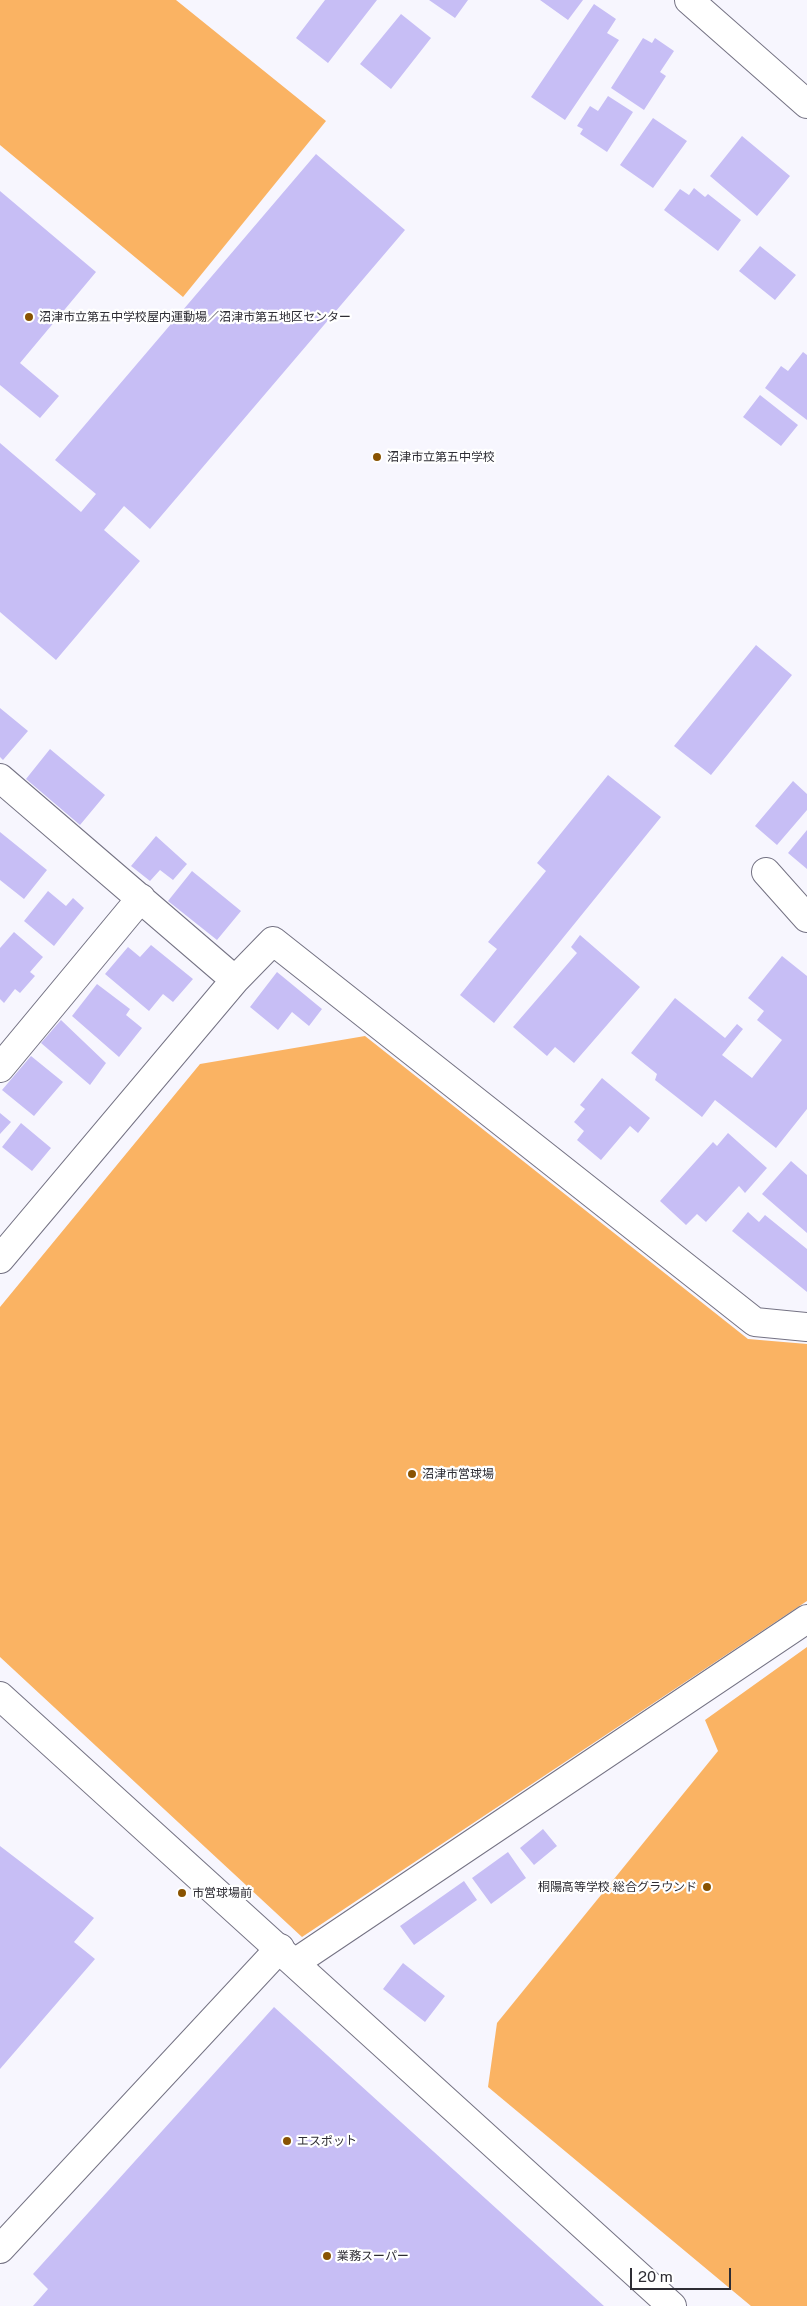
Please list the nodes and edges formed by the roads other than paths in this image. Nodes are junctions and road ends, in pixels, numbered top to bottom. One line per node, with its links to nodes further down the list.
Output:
1 (689, 0): 2 (street)
2 (807, 104)
3 (2, 784): 5 (street)
4 (766, 872): 6 (street)
5 (141, 898): 7 (street); 8 (street)
6 (807, 918)
7 (236, 980): 9 (street); 10 (street)
8 (0, 1068)
9 (0, 1259)
10 (807, 1327)
11 (807, 1619): 13 (street)
12 (0, 1696): 13 (street)
13 (288, 1955): 14 (street); 15 (street)
14 (0, 2249)
15 (672, 2306)

